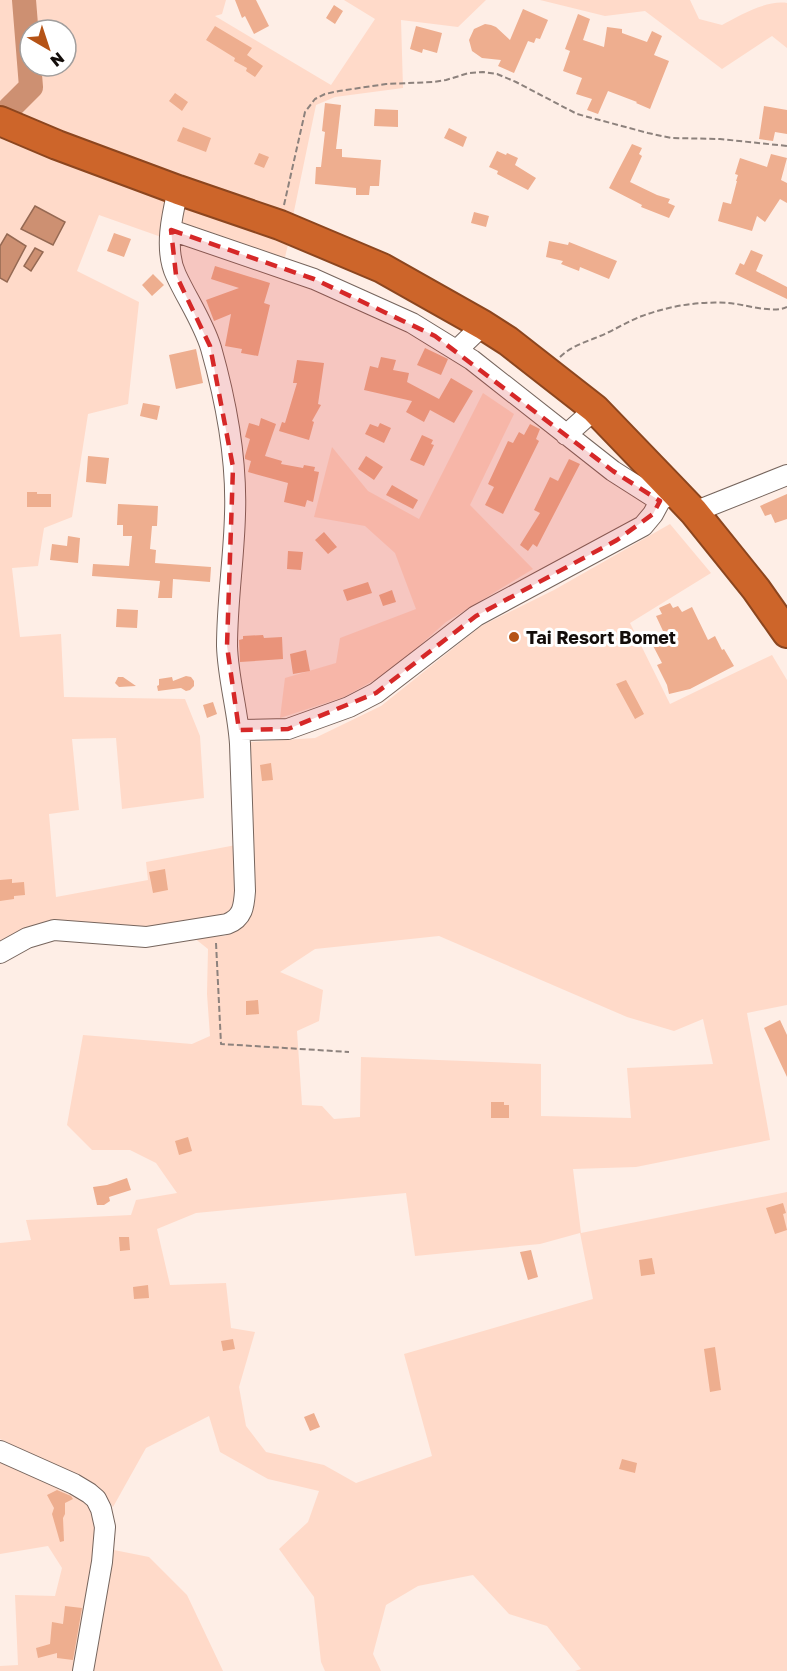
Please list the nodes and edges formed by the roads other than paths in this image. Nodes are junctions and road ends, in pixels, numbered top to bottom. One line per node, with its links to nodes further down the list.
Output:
1 (12, 126): 2 (highway)
2 (178, 190): 3 (street); 4 (highway)
3 (171, 230): 5 (street); 12 (street)
4 (483, 325): 5 (street); 6 (highway)
5 (457, 350): 7 (street)
6 (595, 409): 7 (street); 9 (highway)
7 (566, 435): 9 (street)
8 (787, 475): 10 (street)
9 (667, 496): 10 (highway); 12 (street)
10 (694, 512): 11 (highway)
11 (787, 633)
12 (239, 730): 13 (street)
13 (0, 953)
14 (0, 1451): 15 (street)
15 (82, 1671)

